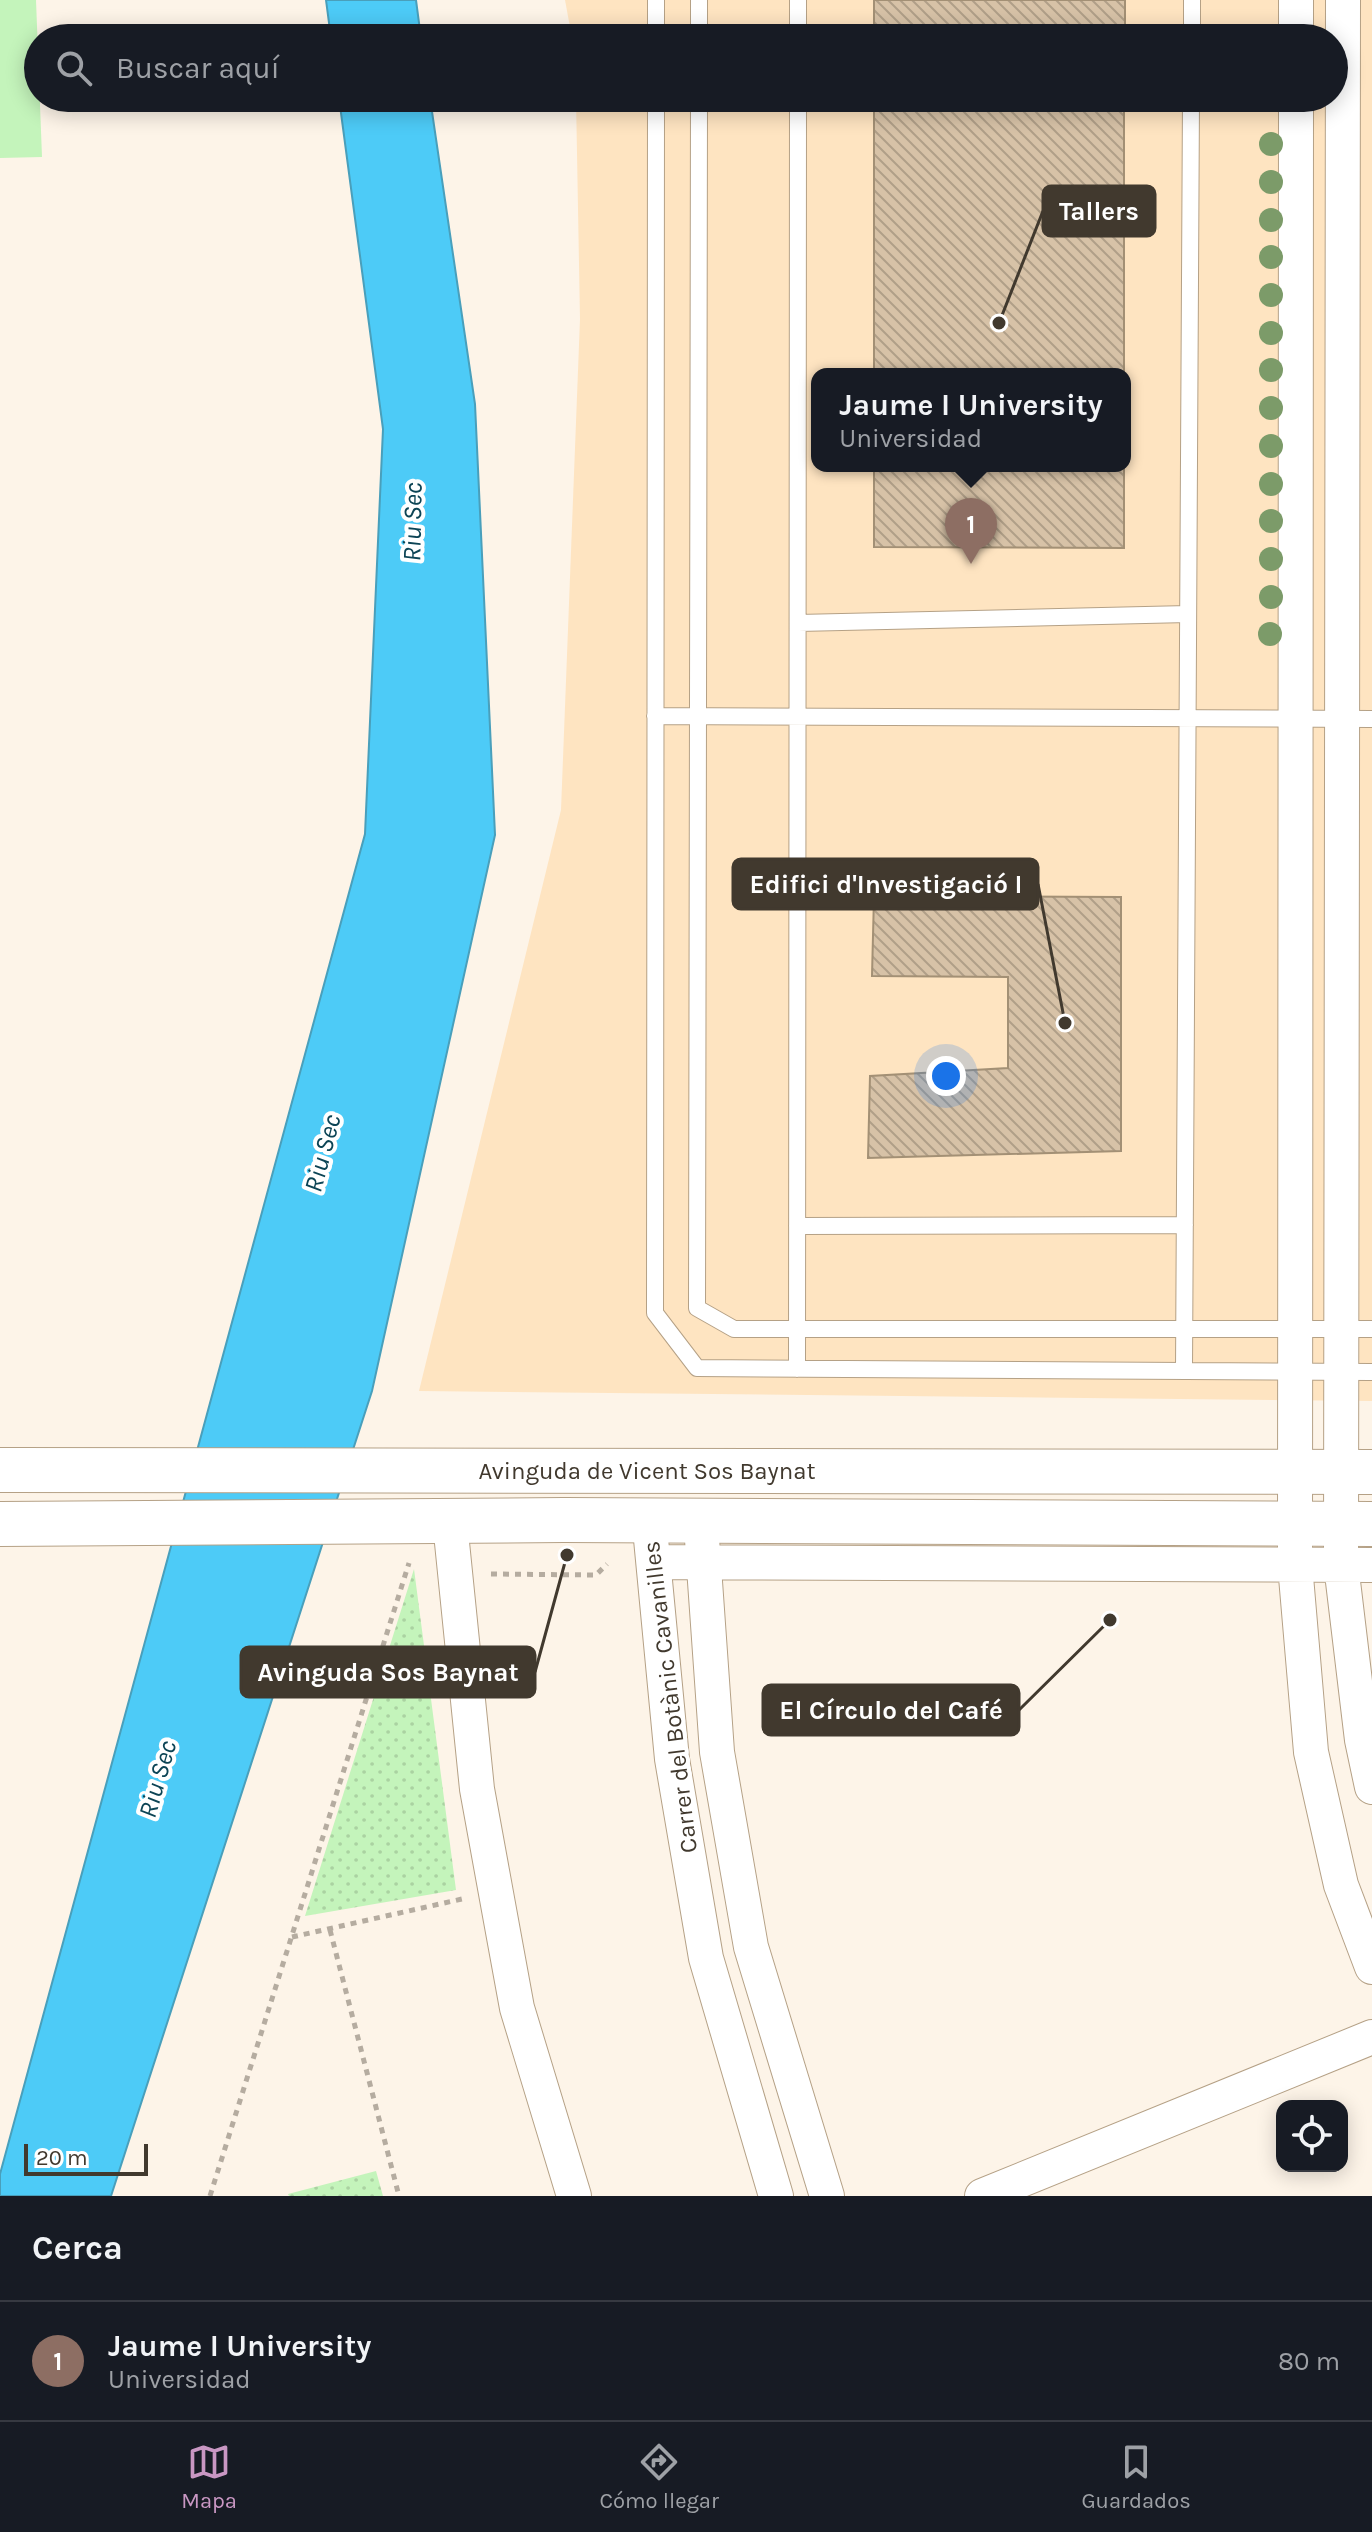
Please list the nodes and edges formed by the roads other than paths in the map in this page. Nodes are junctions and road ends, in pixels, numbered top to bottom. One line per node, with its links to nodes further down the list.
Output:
1 (656, 0): 7 (lane)
2 (699, 0): 8 (lane)
3 (798, 0): 9 (lane)
4 (1192, 0): 10 (lane)
5 (1296, 0): 11 (street)
6 (1343, 0): 12 (street)
7 (656, 24)
8 (699, 24)
9 (798, 24)
10 (1192, 24)
11 (1296, 24)
12 (1343, 24)
13 (656, 112): 21 (lane)
14 (699, 112): 22 (lane)
15 (798, 112): 20 (lane)
16 (1191, 112): 19 (lane)
17 (1296, 112): 25 (street)
18 (1345, 112): 26 (street)
19 (1188, 614): 20 (lane); 24 (lane)
20 (798, 623): 23 (lane)
21 (655, 716): 22 (lane); 33 (lane)
22 (698, 716): 23 (lane); 31 (lane)
23 (798, 717): 24 (lane); 28 (lane)
24 (1188, 718): 25 (lane); 27 (lane)
25 (1296, 718): 26 (lane); 30 (street)
26 (1357, 719): 32 (street)
27 (1185, 1225): 28 (lane); 29 (lane)
28 (797, 1226): 31 (lane)
29 (1184, 1329): 30 (lane); 31 (lane); 34 (lane)
30 (1295, 1329): 32 (lane); 35 (street)
31 (797, 1330): 33 (lane)
32 (1357, 1330): 36 (street)
33 (797, 1369): 34 (lane)
34 (1184, 1370): 35 (lane)
35 (1295, 1371): 36 (lane); 38 (street)
36 (1357, 1372): 39 (street)
37 (0, 1470): 38 (street, Avinguda de Vicent Sos Baynat)
38 (1295, 1472): 39 (street, Avinguda de Vicent Sos Baynat); 44 (street)
39 (1357, 1472): 45 (street)
40 (436, 1523): 41 (street, Avinguda de Vicent Sos Baynat); 42 (street, Avinguda de Vicent Sos Baynat); 49 (street)
41 (0, 1524)
42 (652, 1542): 43 (street, Avinguda de Vicent Sos Baynat); 50 (street, Carrer del Botànic Cavanilles)
43 (702, 1543): 44 (street, Avinguda de Vicent Sos Baynat); 51 (street, Carrer del Botànic Cavanilles)
44 (1295, 1544): 45 (street, Avinguda de Vicent Sos Baynat); 47 (street)
45 (1356, 1544): 46 (street)
46 (1372, 1787)
47 (1372, 1967)
48 (1372, 2037): 52 (street)
49 (574, 2196)
50 (776, 2196)
51 (827, 2196)
52 (982, 2196)

